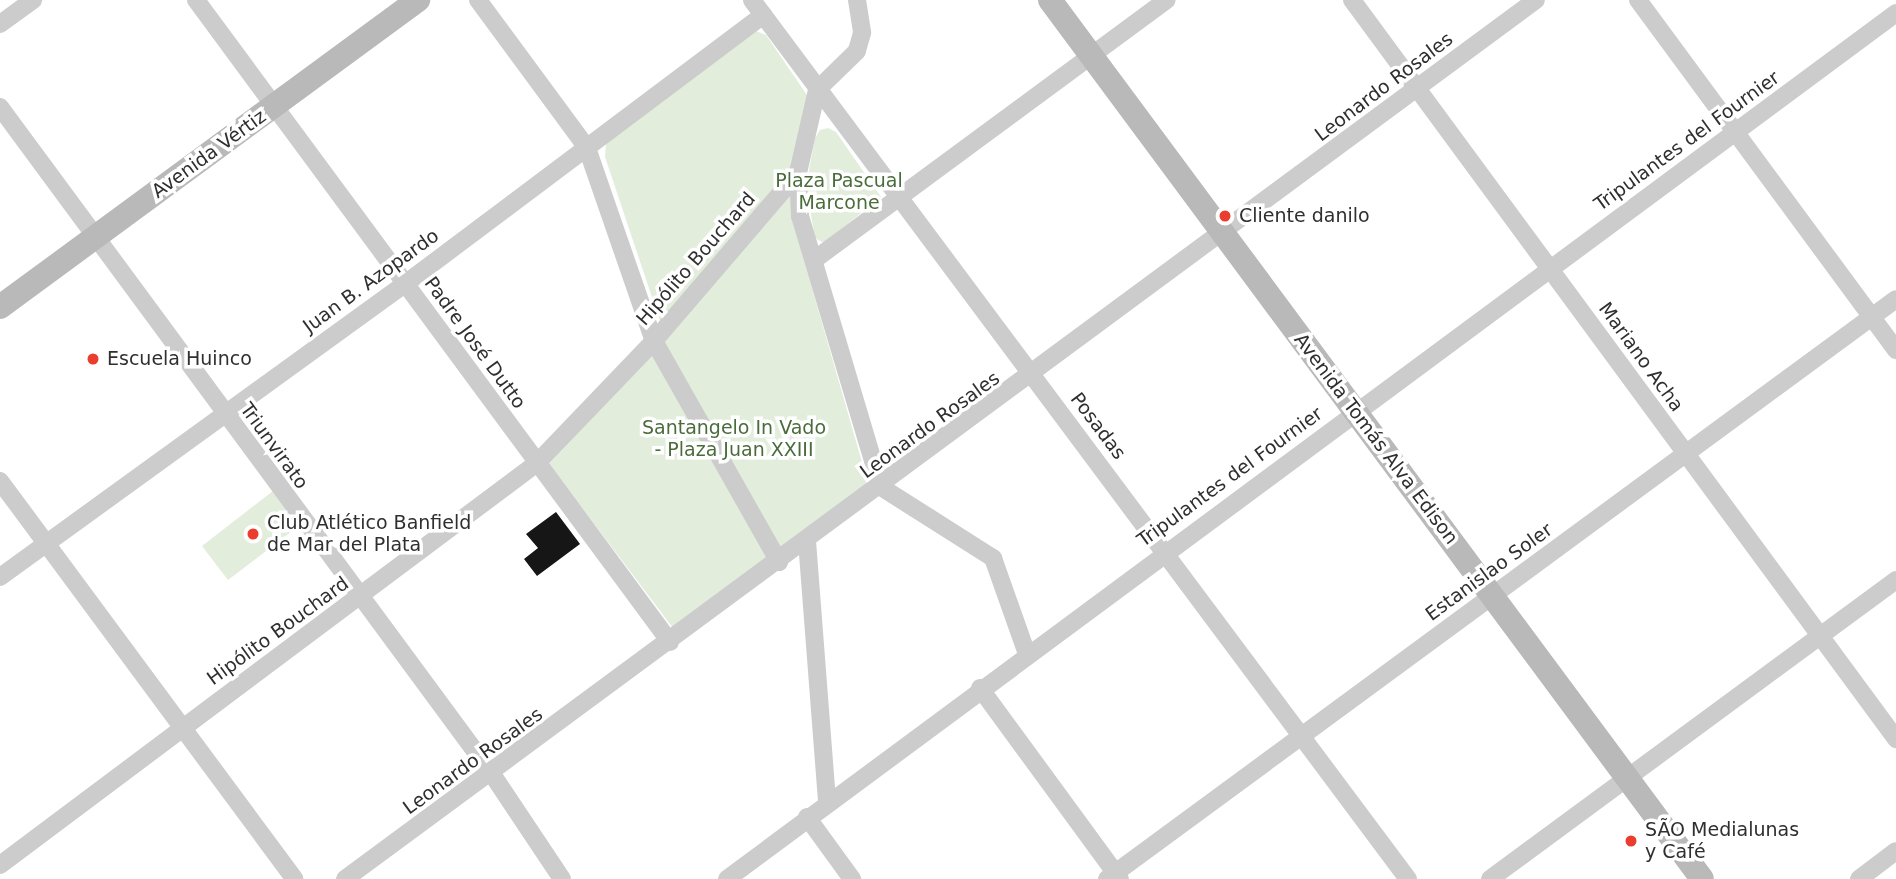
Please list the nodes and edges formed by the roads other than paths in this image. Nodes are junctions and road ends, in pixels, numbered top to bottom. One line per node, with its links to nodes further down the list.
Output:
1 (33, 0): 13 (street)
2 (196, 0): 17 (street, Padre José Dutto)
3 (418, 0): 17 (main road, Avenida Vértiz)
4 (478, 0): 20 (street)
5 (857, 0): 16 (street)
6 (1050, 0): 14 (main road, Avenida Tomás Alva Edison)
7 (1167, 0): 14 (street)
8 (1352, 0): 15 (street, Mariano Acha)
9 (1536, 0): 15 (street, Leonardo Rosales)
10 (1638, 0): 19 (street)
11 (758, 7): 16 (street, Posadas); 20 (street, Juan B. Azopardo)
12 (1896, 13): 19 (street, Tripulantes del Fournier)
13 (0, 24)
14 (1092, 56): 22 (street); 23 (main road, Avenida Tomás Alva Edison)
15 (1417, 88): 23 (street, Leonardo Rosales); 26 (street, Mariano Acha)
16 (817, 90): 21 (street); 22 (street, Posadas)
17 (274, 106): 24 (main road, Avenida Vértiz); 27 (street, Padre José Dutto)
18 (0, 107): 24 (street, Triunvirato)
19 (1735, 131): 26 (street, Tripulantes del Fournier); 30 (street)
20 (587, 148): 27 (street, Juan B. Azopardo); 31 (street)
21 (798, 173): 25 (street); 31 (street, Hipólito Bouchard)
22 (899, 197): 25 (street); 33 (street, Posadas)
23 (1224, 234): 33 (street, Leonardo Rosales); 35 (main road, Avenida Tomás Alva Edison)
24 (96, 237): 29 (main road, Avenida Vértiz); 34 (street, Triunvirato)
25 (814, 260): 39 (street)
26 (1550, 268): 35 (street, Tripulantes del Fournier); 36 (street, Mariano Acha)
27 (405, 284): 34 (street, Juan B. Azopardo); 37 (street, Padre José Dutto)
28 (1896, 299): 30 (street, Estanislao Soler)
29 (0, 307)
30 (1871, 317): 32 (street); 36 (street, Estanislao Soler)
31 (654, 341): 37 (street, Hipólito Bouchard); 43 (street)
32 (1896, 350)
33 (1033, 375): 39 (street, Leonardo Rosales); 42 (street, Posadas)
34 (223, 411): 41 (street, Juan B. Azopardo); 47 (street, Triunvirato)
35 (1355, 411): 42 (street, Tripulantes del Fournier); 46 (main road, Avenida Tomás Alva Edison)
36 (1685, 453): 46 (street, Estanislao Soler); 48 (street, Mariano Acha)
37 (537, 463): 47 (street, Hipólito Bouchard); 49 (street, Padre José Dutto)
38 (0, 481): 41 (street)
39 (881, 487): 40 (street, Leonardo Rosales); 50 (street)
40 (807, 541): 43 (street, Leonardo Rosales); 57 (street)
41 (46, 543): 44 (street, Juan B. Azopardo); 52 (street)
42 (1166, 551): 50 (street, Tripulantes del Fournier); 53 (street, Posadas)
43 (779, 562): 49 (street, Leonardo Rosales)
44 (0, 577)
45 (1896, 580): 48 (street)
46 (1492, 596): 53 (street, Estanislao Soler); 56 (main road, Avenida Tomás Alva Edison)
47 (360, 598): 52 (street, Hipólito Bouchard); 55 (street, Triunvirato)
48 (1820, 636): 54 (street, Mariano Acha); 56 (street)
49 (670, 642): 55 (street, Leonardo Rosales)
50 (1027, 654): 51 (street, Tripulantes del Fournier)
51 (980, 688): 57 (street, Tripulantes del Fournier); 61 (street)
52 (183, 728): 60 (street, Hipólito Bouchard); 63 (street)
53 (1302, 735): 61 (street, Estanislao Soler); 68 (street, Posadas)
54 (1896, 739)
55 (492, 774): 64 (street, Leonardo Rosales); 65 (street, Triunvirato)
56 (1627, 778): 69 (street); 70 (main road, Avenida Tomás Alva Edison)
57 (827, 800): 58 (street, Tripulantes del Fournier)
58 (807, 817): 66 (street, Tripulantes del Fournier); 67 (street)
59 (1896, 852): 71 (street)
60 (0, 865): 62 (street)
61 (1114, 877)
62 (11, 879)
63 (294, 879)
64 (345, 879)
65 (562, 879)
66 (727, 879)
67 (852, 879)
68 (1408, 879)
69 (1490, 879)
70 (1702, 879)
71 (1859, 879)

